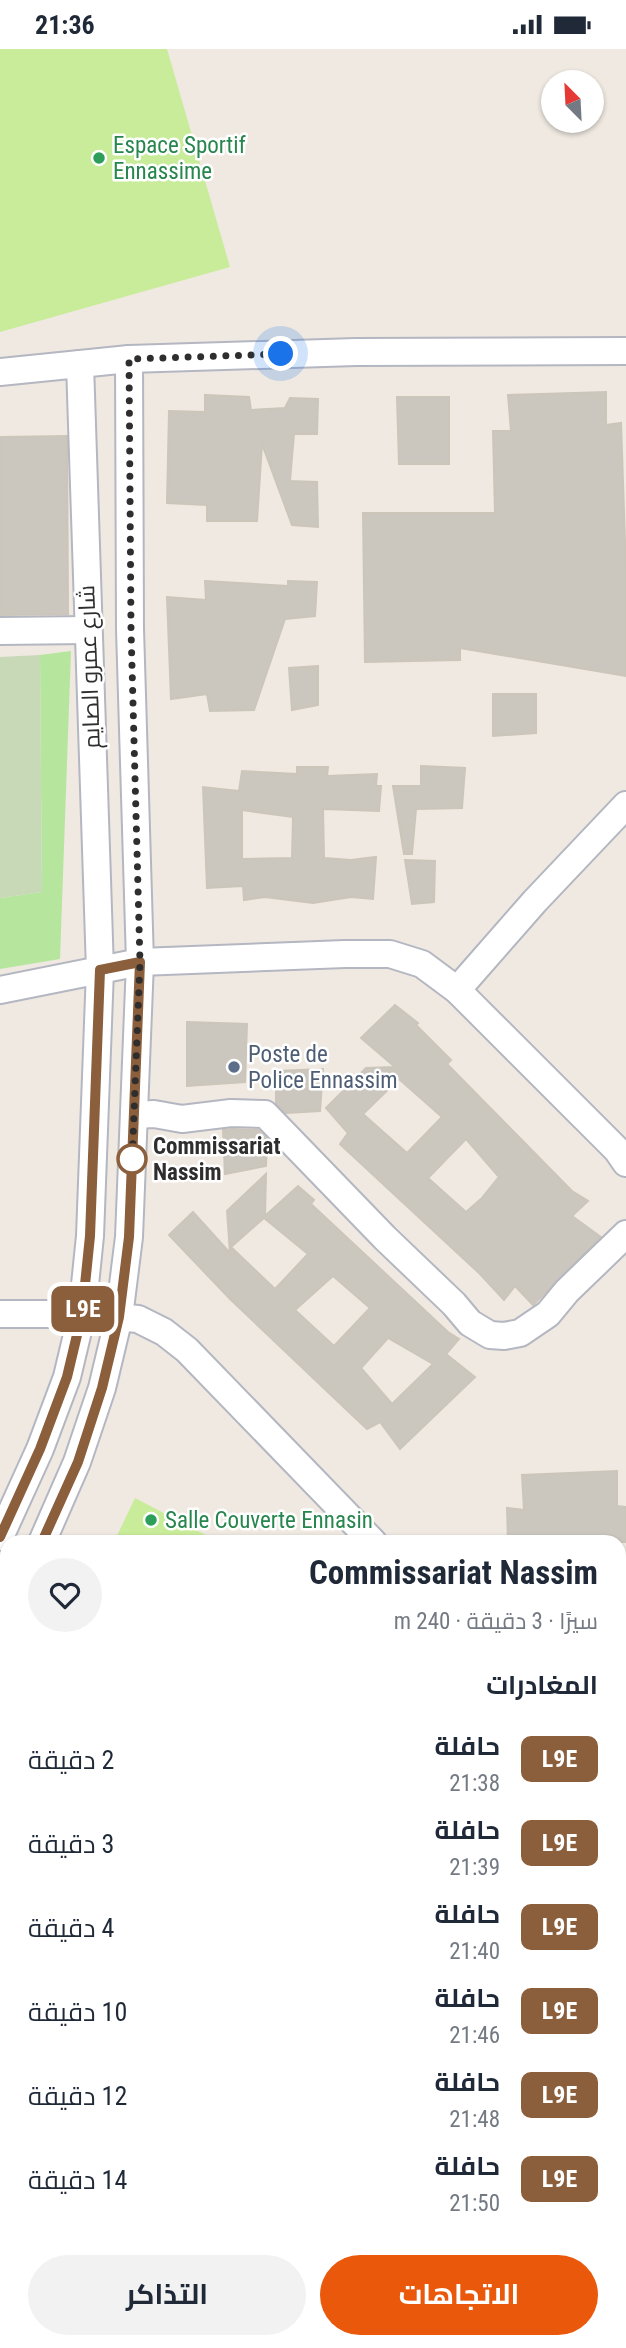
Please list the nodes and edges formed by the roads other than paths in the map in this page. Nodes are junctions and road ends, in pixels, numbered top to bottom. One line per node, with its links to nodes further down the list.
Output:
1 (626, 351): 2 (street)
2 (129, 359): 3 (street); 8 (street, شارع عمرو الصايم)
3 (80, 364): 4 (street); 5 (street, شارع عمرو الصايم)
4 (0, 372)
5 (88, 629): 6 (street); 9 (street, شارع عمرو الصايم)
6 (0, 631)
7 (626, 805): 11 (street)
8 (140, 962): 9 (street); 11 (street); 12 (street, شارع عمرو الصايم)
9 (100, 970): 10 (street); 16 (street, شارع عمرو الصايم)
10 (0, 990)
11 (457, 990): 13 (street)
12 (134, 1115): 14 (street); 17 (street, شارع عمرو الصايم)
13 (626, 1163)
14 (626, 1234)
15 (0, 1314): 16 (street)
16 (82, 1314): 17 (street); 18 (street, شارع عمرو الصايم)
17 (119, 1317): 19 (street, شارع عمرو الصايم); 20 (street)
18 (1, 1535)
19 (45, 1535)
20 (366, 1535)

